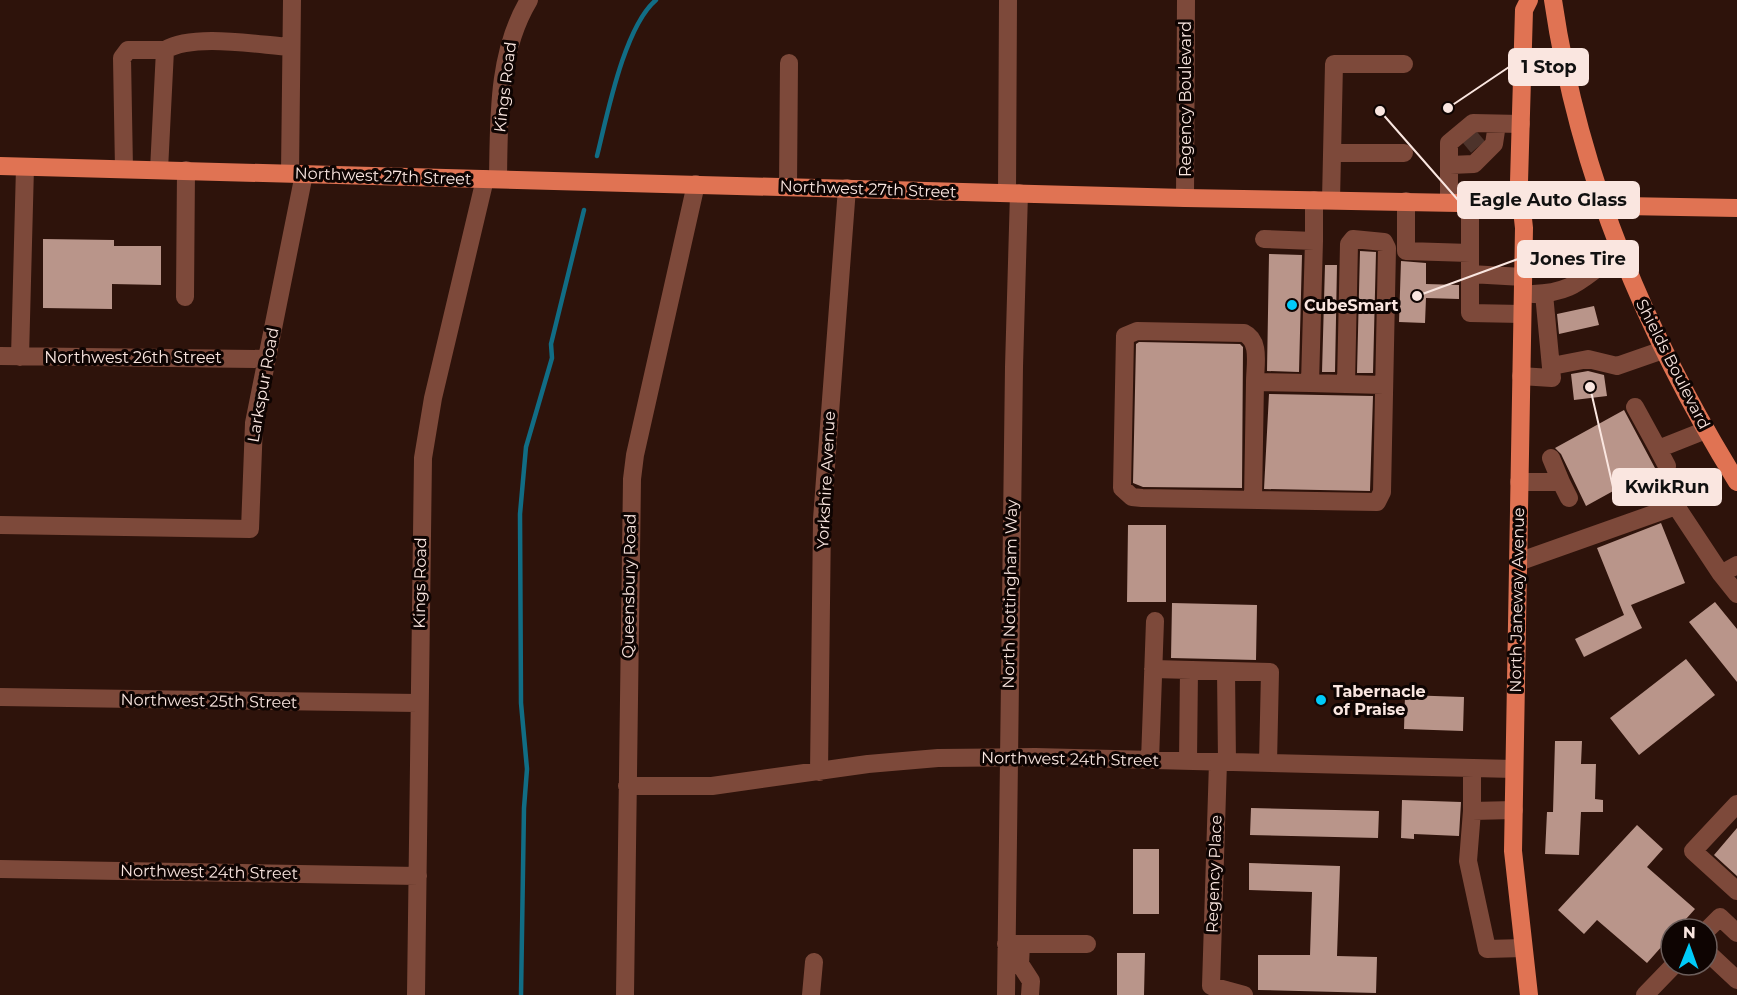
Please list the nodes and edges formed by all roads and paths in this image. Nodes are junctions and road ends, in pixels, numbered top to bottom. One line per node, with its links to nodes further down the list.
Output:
1 (292, 0): 7 (street, Larkspur Road)
2 (529, 0): 23 (street, Kings Road)
3 (1008, 0): 27 (street, North Nottingham Way)
4 (1186, 0): 28 (street, Regency Boulevard)
5 (1529, 0): 12 (main road, North Janeway Avenue)
6 (1553, 0): 34 (main road, Shields Boulevard)
7 (291, 47): 8 (street); 22 (street, Larkspur Road)
8 (165, 50): 19 (street); 20 (street)
9 (789, 63): 25 (street)
10 (1404, 64): 14 (street)
11 (1497, 124): 12 (street); 13 (street); 13 (street)
12 (1521, 124): 33 (main road, North Janeway Avenue)
13 (1474, 142): 16 (street); 16 (street)
14 (1333, 153): 15 (street); 29 (street)
15 (1404, 153)
16 (1450, 165): 31 (street)
17 (0, 166): 18 (main road, Northwest 27th Street)
18 (25, 167): 19 (main road, Northwest 27th Street); 47 (street)
19 (124, 169): 20 (main road, Northwest 27th Street)
20 (159, 170): 21 (main road, Northwest 27th Street)
21 (186, 170): 22 (main road, Northwest 27th Street); 43 (street)
22 (297, 174): 23 (main road, Northwest 27th Street); 48 (street, Larkspur Road)
23 (492, 179): 24 (main road, Northwest 27th Street); 72 (street, Kings Road)
24 (696, 184): 25 (main road, Northwest 27th Street); 81 (street, Queensbury Road)
25 (788, 187): 26 (main road, Northwest 27th Street)
26 (847, 188): 27 (main road, Northwest 27th Street); 80 (street, Yorkshire Avenue)
27 (1013, 193): 28 (main road, Northwest 27th Street); 73 (street, North Nottingham Way)
28 (1185, 198): 29 (main road, Northwest 27th Street)
29 (1323, 200): 30 (main road, Northwest 27th Street); 37 (street)
30 (1406, 201): 31 (main road, Northwest 27th Street); 38 (street)
31 (1449, 201): 32 (main road, Northwest 27th Street)
32 (1470, 202): 33 (main road, Northwest 27th Street); 38 (street)
33 (1521, 203): 34 (main road, Northwest 27th Street); 41 (main road, North Janeway Avenue)
34 (1602, 204): 35 (main road, Northwest 27th Street); 39 (main road, Shields Boulevard)
35 (1737, 208)
36 (1264, 239): 37 (street)
37 (1314, 241): 52 (street)
38 (1470, 253): 40 (street)
39 (1621, 253): 42 (street); 45 (main road, Shields Boulevard)
40 (1470, 274): 41 (street); 44 (street)
41 (1523, 285): 42 (street); 44 (main road, North Janeway Avenue)
42 (1544, 294): 49 (street)
43 (185, 297)
44 (1522, 314): 50 (main road, North Janeway Avenue)
45 (1663, 350): 49 (street); 56 (main road, Shields Boulevard)
46 (0, 356): 47 (street, Northwest 26th Street)
47 (20, 357): 48 (street, Northwest 26th Street)
48 (266, 359): 63 (street, Larkspur Road)
49 (1552, 366): 50 (street)
50 (1521, 376): 60 (main road, North Janeway Avenue)
51 (1255, 382): 52 (street); 62 (street); 62 (street)
52 (1310, 383): 53 (street)
53 (1346, 384): 54 (street); 54 (street)
54 (1384, 385): 62 (street)
55 (1635, 407): 57 (street)
56 (1706, 430): 57 (street); 61 (main road, Shields Boulevard)
57 (1658, 449): 59 (street)
58 (1551, 458): 60 (street)
59 (1667, 466)
60 (1519, 482): 64 (main road, North Janeway Avenue)
61 (1737, 482)
62 (1252, 500)
63 (0, 525)
64 (1518, 562): 65 (street); 79 (main road, North Janeway Avenue)
65 (1729, 570): 66 (street)
66 (1737, 594)
67 (1155, 621): 68 (street)
68 (1153, 669): 69 (street); 74 (street)
69 (1189, 670): 70 (street); 75 (street)
70 (1226, 671): 76 (street, Regency Place); 77 (street)
71 (0, 697): 72 (street, Northwest 25th Street)
72 (418, 703): 86 (street, Kings Road)
73 (1008, 758): 74 (street, Northwest 24th Street); 80 (street, Northwest 24th Street); 90 (street, North Nottingham Way)
74 (1150, 760): 75 (street, Northwest 24th Street)
75 (1188, 761): 76 (street, Northwest 24th Street)
76 (1222, 762): 77 (street, Northwest 24th Street); 102 (street, Regency Place)
77 (1268, 763): 78 (street, Northwest 24th Street)
78 (1472, 768): 79 (street, Northwest 24th Street); 84 (street)
79 (1514, 769): 83 (main road, North Janeway Avenue)
80 (819, 772): 81 (street, Northwest 24th Street)
81 (627, 786): 98 (street, Queensbury Road)
82 (1737, 804): 87 (street)
83 (1514, 810): 84 (street); 92 (main road, North Janeway Avenue)
84 (1472, 811): 92 (street)
85 (0, 869): 86 (street, Northwest 24th Street)
86 (418, 876): 97 (street, Kings Road)
87 (1737, 891)
88 (1719, 918): 89 (street)
89 (1737, 933)
90 (1013, 944): 91 (street); 100 (street, North Nottingham Way); 101 (street)
91 (1087, 944)
92 (1523, 948): 103 (main road, North Janeway Avenue)
93 (814, 962): 99 (street)
94 (1719, 963): 96 (street)
95 (1662, 977): 104 (street)
96 (1737, 980)
97 (416, 995)
98 (625, 995)
99 (811, 995)
100 (1006, 995)
101 (1030, 995)
102 (1244, 995)
103 (1529, 995)
104 (1645, 995)

